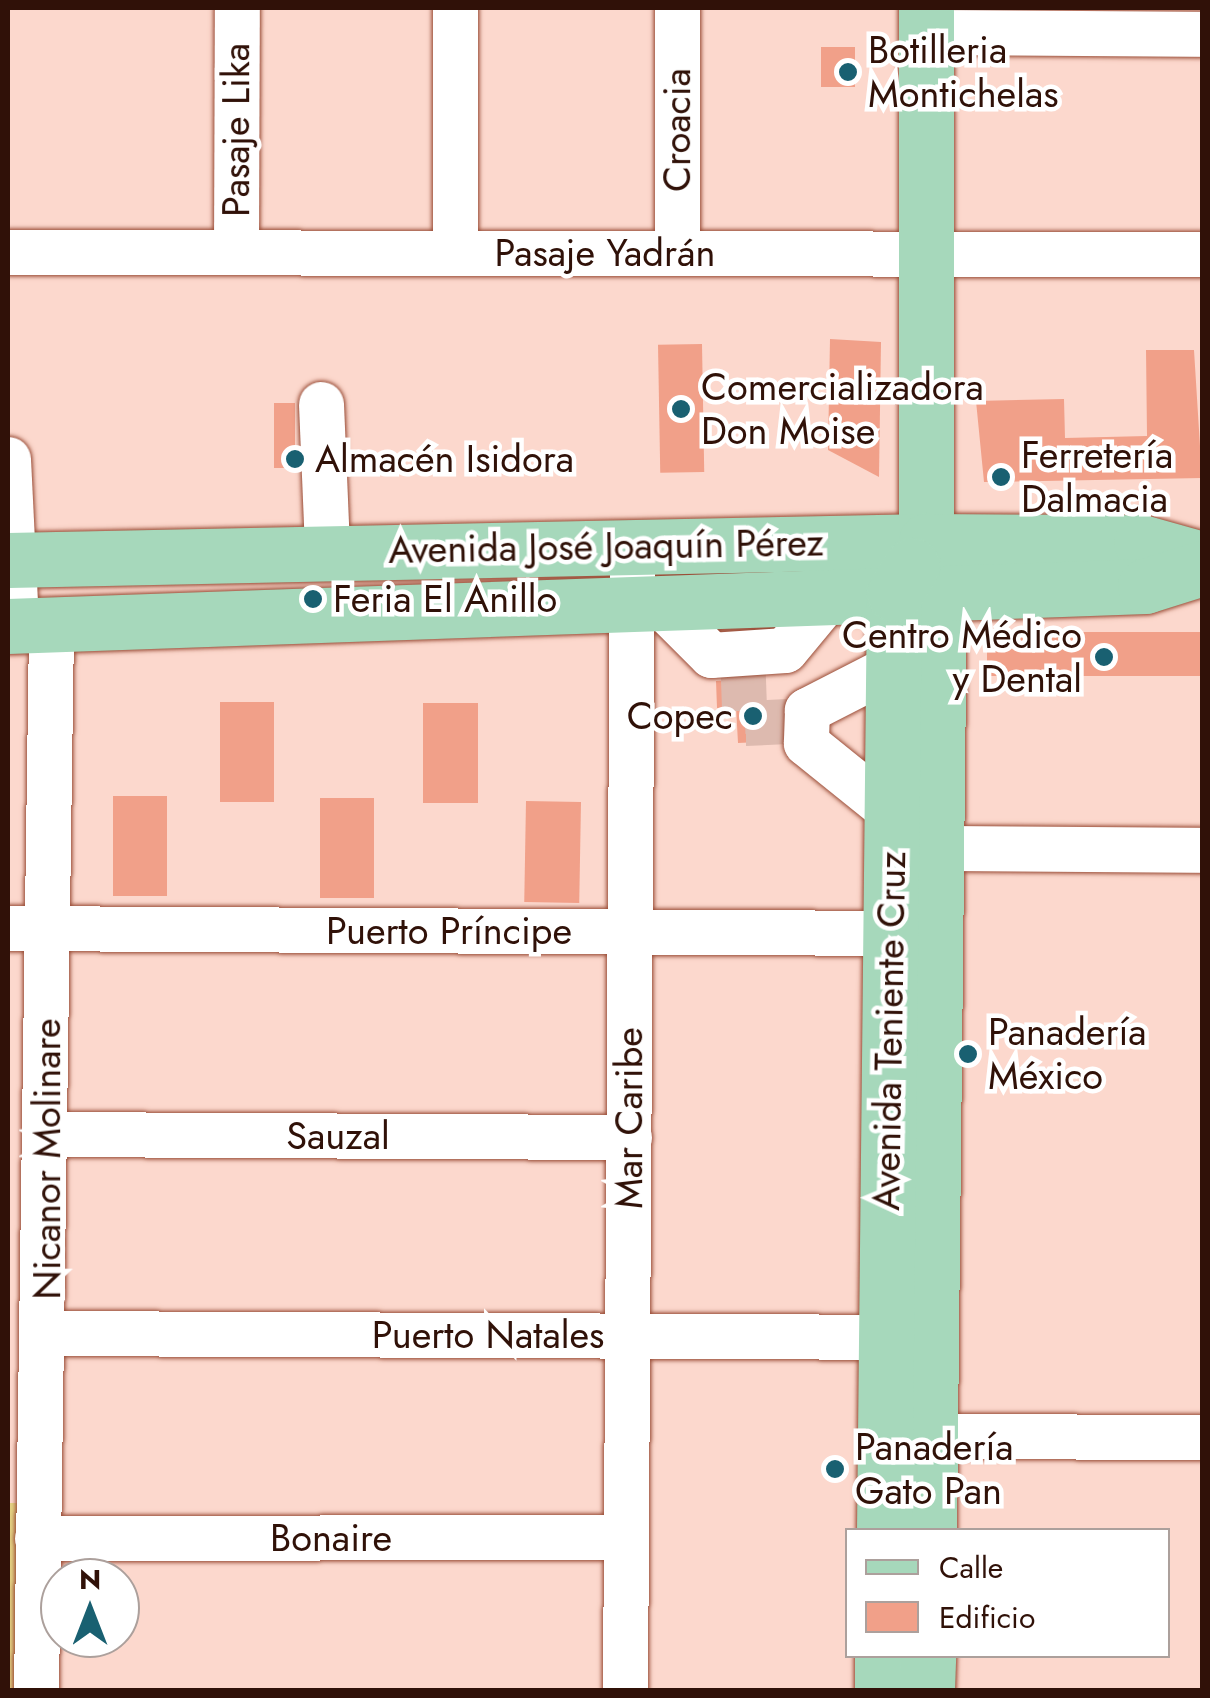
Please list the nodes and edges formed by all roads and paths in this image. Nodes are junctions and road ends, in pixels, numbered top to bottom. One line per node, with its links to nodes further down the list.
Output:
1 (237, 8): 7 (street, Pasaje Lika)
2 (455, 8): 8 (street)
3 (677, 8): 9 (street, Croacia)
4 (926, 20): 5 (street); 10 (main road, Avenida Teniente Cruz)
5 (1202, 34)
6 (8, 252): 7 (street, Pasaje Yadrán)
7 (236, 252): 8 (street, Pasaje Yadrán)
8 (455, 253): 9 (street, Pasaje Yadrán)
9 (677, 254): 10 (street, Pasaje Yadrán)
10 (926, 254): 11 (street, Pasaje Yadrán); 19 (main road, Avenida Teniente Cruz)
11 (1202, 254)
12 (322, 404): 15 (street)
13 (8, 459): 17 (street, Nicanor Molinare)
14 (632, 546): 15 (main road, Avenida José Joaquín Pérez); 19 (main road, Avenida José Joaquín Pérez); 21 (street, Mar Caribe)
15 (327, 550): 17 (main road, Avenida José Joaquín Pérez)
16 (1202, 559): 19 (main road, Avenida José Joaquín Pérez)
17 (10, 560): 22 (street, Nicanor Molinare)
18 (1202, 568): 19 (main road, Avenida José Joaquín Pérez)
19 (920, 574): 20 (main road, Avenida José Joaquín Pérez); 23 (main road, Avenida Teniente Cruz); 25 (main road, Avenida Teniente Cruz)
20 (830, 596): 21 (main road, Avenida José Joaquín Pérez); 21 (street)
21 (645, 602): 22 (main road, Avenida José Joaquín Pérez); 28 (street, Mar Caribe)
22 (25, 625): 27 (street, Nicanor Molinare)
23 (893, 666): 24 (main road, Avenida Teniente Cruz); 24 (street)
24 (892, 811): 25 (street); 29 (main road, Avenida Teniente Cruz)
25 (936, 848): 26 (street); 34 (main road, Avenida Teniente Cruz)
26 (1202, 850)
27 (28, 928): 28 (street, Puerto Príncipe); 30 (street, Nicanor Molinare)
28 (630, 932): 29 (street, Puerto Príncipe); 31 (street, Mar Caribe)
29 (890, 933): 34 (main road, Avenida Teniente Cruz)
30 (48, 1134): 31 (street, Sauzal); 32 (street, Nicanor Molinare)
31 (628, 1138): 33 (street, Mar Caribe)
32 (46, 1333): 33 (street, Puerto Natales); 37 (street, Nicanor Molinare)
33 (627, 1336): 34 (street, Puerto Natales); 40 (street, Mar Caribe)
34 (908, 1337): 35 (main road, Avenida Teniente Cruz); 38 (main road, Avenida Teniente Cruz)
35 (930, 1436): 36 (street); 39 (main road, Avenida Teniente Cruz)
36 (1202, 1437)
37 (22, 1478): 41 (street, Nicanor Molinare)
38 (884, 1528)
39 (929, 1528)
40 (626, 1537): 41 (street, Bonaire); 45 (street, Mar Caribe)
41 (36, 1538): 44 (street, Nicanor Molinare)
42 (882, 1658): 46 (main road)
43 (928, 1658): 47 (main road)
44 (36, 1690)
45 (624, 1690)
46 (882, 1690)
47 (927, 1690)

